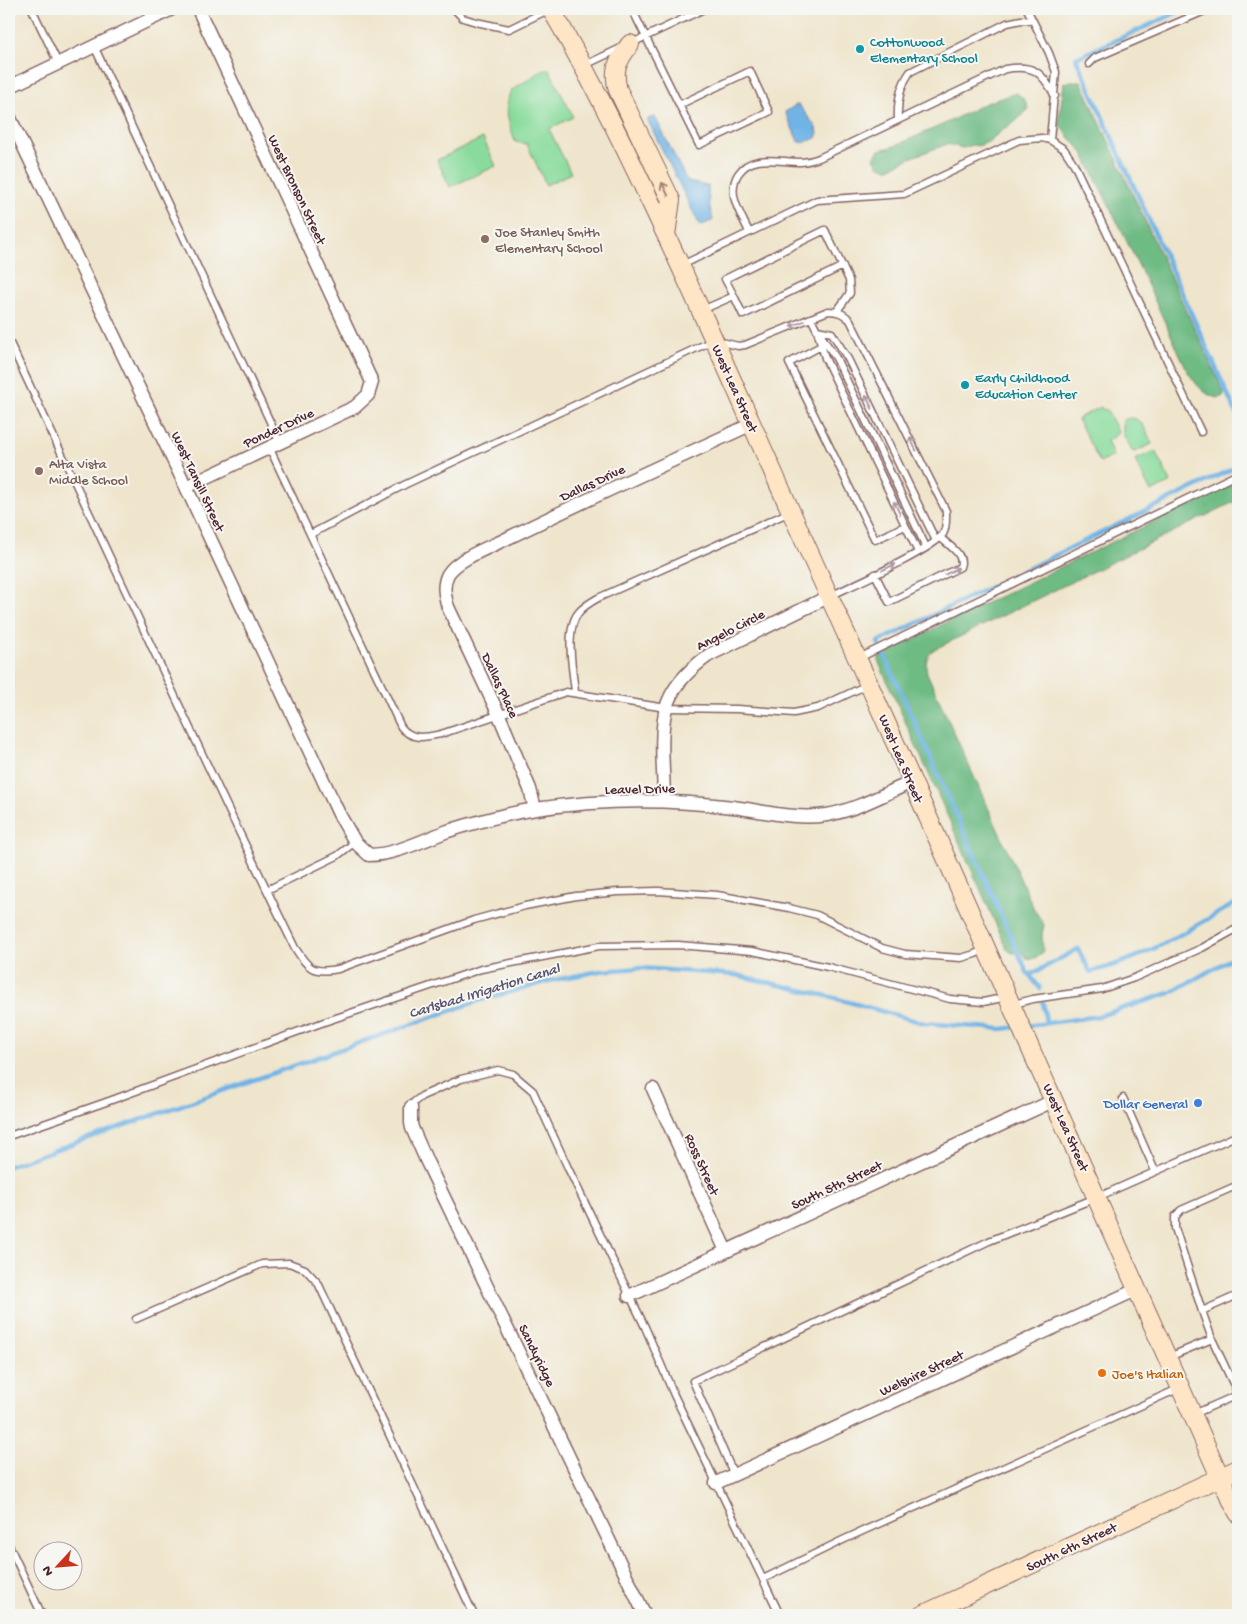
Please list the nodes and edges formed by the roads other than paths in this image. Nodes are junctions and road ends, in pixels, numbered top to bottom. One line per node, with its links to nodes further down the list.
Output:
1 (32, 9): 13 (lane)
2 (172, 9): 12 (street)
3 (198, 9): 34 (street, West Bronson Street)
4 (454, 9): 5 (lane)
5 (550, 9): 15 (main road, West Lea Street)
6 (632, 9): 11 (lane)
7 (704, 9): 11 (lane)
8 (1027, 9): 10 (lane)
9 (1209, 9): 14 (lane)
10 (1034, 21): 17 (lane); 20 (lane)
11 (638, 40): 15 (lane); 18 (lane); 23 (main road, one-way to 11)
12 (94, 46): 13 (street); 37 (lane)
13 (58, 63): 16 (street)
14 (1090, 64)
15 (584, 66): 23 (main road, West Lea Street)
16 (9, 87)
17 (1055, 96): 20 (lane); 21 (lane)
18 (680, 106): 18 (lane)
19 (9, 116): 39 (street, West Tansill Street)
20 (898, 120): 22 (lane)
21 (1050, 140): 22 (lane); 36 (lane)
22 (749, 232): 24 (lane)
23 (666, 236): 24 (main road, West Lea Street)
24 (680, 266): 27 (main road, West Lea Street)
25 (842, 266): 26 (lane); 26 (lane); 28 (lane)
26 (734, 296): 27 (lane)
27 (701, 311): 31 (main road, West Lea Street)
28 (836, 311): 29 (lane); 43 (lane, one-way to 28)
29 (811, 318): 30 (lane); 31 (lane, one-way to 31)
30 (817, 330): 33 (lane); 43 (lane, one-way to 30); 44 (lane)
31 (714, 340): 35 (main road, West Lea Street); 42 (lane)
32 (9, 341): 59 (lane)
33 (821, 346): 41 (lane, one-way to 33); 41 (lane)
34 (372, 382): 37 (street, Ponder Drive)
35 (752, 424): 40 (main road, West Lea Street); 46 (street, Dallas Drive)
36 (1201, 432)
37 (275, 445): 39 (street, Ponder Drive); 42 (lane)
38 (1238, 474): 49 (lane)
39 (186, 487): 57 (street, West Tansill Street)
40 (791, 512): 48 (main road, West Lea Street); 51 (lane)
41 (905, 526): 45 (lane)
42 (311, 534): 53 (lane)
43 (938, 539): 44 (lane); 47 (lane, one-way to 43)
44 (926, 547): 45 (lane)
45 (918, 552): 47 (lane, one-way to 45)
46 (448, 573): 53 (street, Dallas Place)
47 (875, 574): 48 (lane)
48 (830, 596): 49 (main road, West Lea Street); 52 (street, Angelo Circle)
49 (858, 658): 50 (main road, West Lea Street)
50 (870, 683): 52 (lane); 54 (main road, West Lea Street)
51 (575, 692): 52 (lane); 53 (lane)
52 (666, 708): 55 (street, Angelo Circle)
53 (499, 715): 56 (street, Dallas Place)
54 (912, 782): 55 (street, Leavel Drive); 61 (main road, West Lea Street)
55 (664, 801): 56 (street, Leavel Drive)
56 (535, 809): 58 (street, Leavel Drive)
57 (355, 842): 58 (street, West Tansill Street); 59 (lane)
58 (368, 854)
59 (267, 890): 61 (lane)
60 (1238, 928): 62 (lane)
61 (987, 947): 62 (main road, West Lea Street)
62 (1011, 1000): 65 (main road, West Lea Street); 68 (lane)
63 (653, 1089): 72 (street, Ross Street)
64 (1123, 1098): 69 (lane)
65 (1055, 1100): 71 (main road, West Lea Street); 72 (street, South 5th Street)
66 (411, 1107): 75 (lane); 92 (street, Sandyridge)
67 (1238, 1135): 69 (lane)
68 (9, 1136)
69 (1155, 1172): 71 (lane)
70 (1238, 1185): 76 (lane)
71 (1098, 1197): 73 (main road, West Lea Street); 84 (lane)
72 (726, 1251): 75 (street, South 5th Street)
73 (1138, 1289): 79 (main road, West Lea Street); 84 (street, Welshire Street)
74 (1238, 1295): 76 (lane)
75 (629, 1296): 86 (lane)
76 (1202, 1311): 78 (lane)
77 (136, 1318): 91 (lane)
78 (1212, 1339): 79 (lane); 81 (lane)
79 (1168, 1358): 80 (main road, West Lea Street)
80 (1181, 1388): 82 (main road, West Lea Street); 89 (lane)
81 (1238, 1394): 82 (lane)
82 (1193, 1414): 85 (main road, West Lea Street)
83 (1238, 1469): 85 (main road, South 6th Street)
84 (734, 1475): 86 (street, Welshire Street)
85 (1220, 1477): 87 (main road, West Lea Street); 94 (main road, South 6th Street)
86 (716, 1483): 89 (lane)
87 (1238, 1514)
88 (9, 1545): 90 (lane)
89 (763, 1579): 93 (lane)
90 (42, 1615)
91 (474, 1615)
92 (645, 1615)
93 (780, 1615)
94 (922, 1615)

